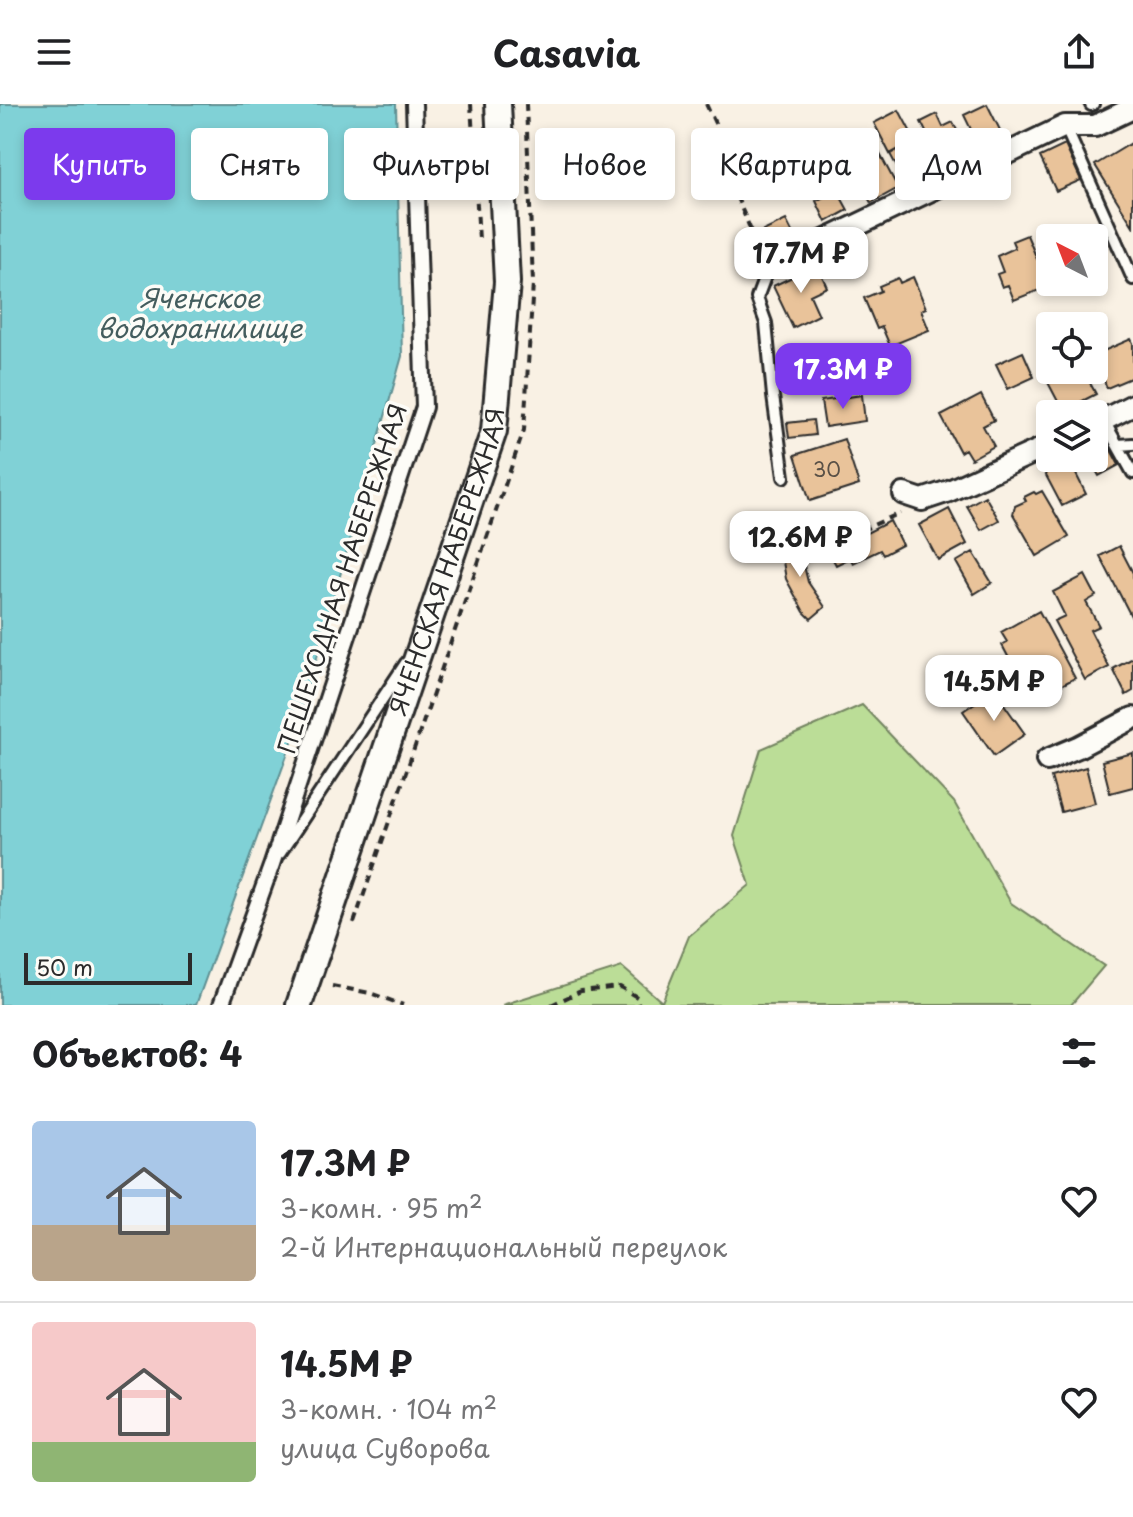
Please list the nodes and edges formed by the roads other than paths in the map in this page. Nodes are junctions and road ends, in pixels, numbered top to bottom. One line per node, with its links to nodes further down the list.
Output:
1 (414, 104): 19 (street, ПЕШЕХОДНАЯ НАБЕРЕЖНАЯ)
2 (498, 104): 16 (street, ЯЧЕНСКАЯ НАБЕРЕЖНАЯ)
3 (1133, 108): 4 (street)
4 (1065, 126): 5 (street); 6 (lane)
5 (776, 264): 14 (lane)
6 (1133, 279)
7 (1133, 405): 8 (street)
8 (1108, 418)
9 (1108, 433): 11 (lane)
10 (1133, 444): 11 (lane)
11 (1118, 445): 13 (lane)
12 (1036, 451): 15 (street)
13 (1133, 473)
14 (784, 477)
15 (913, 497)
16 (426, 633): 19 (lane); 21 (street, ЯЧЕНСКАЯ НАБЕРЕЖНАЯ)
17 (1133, 718): 18 (street)
18 (1047, 760)
19 (272, 864): 20 (street, ПЕШЕХОДНАЯ НАБЕРЕЖНАЯ)
20 (221, 1005)
21 (299, 1005)

